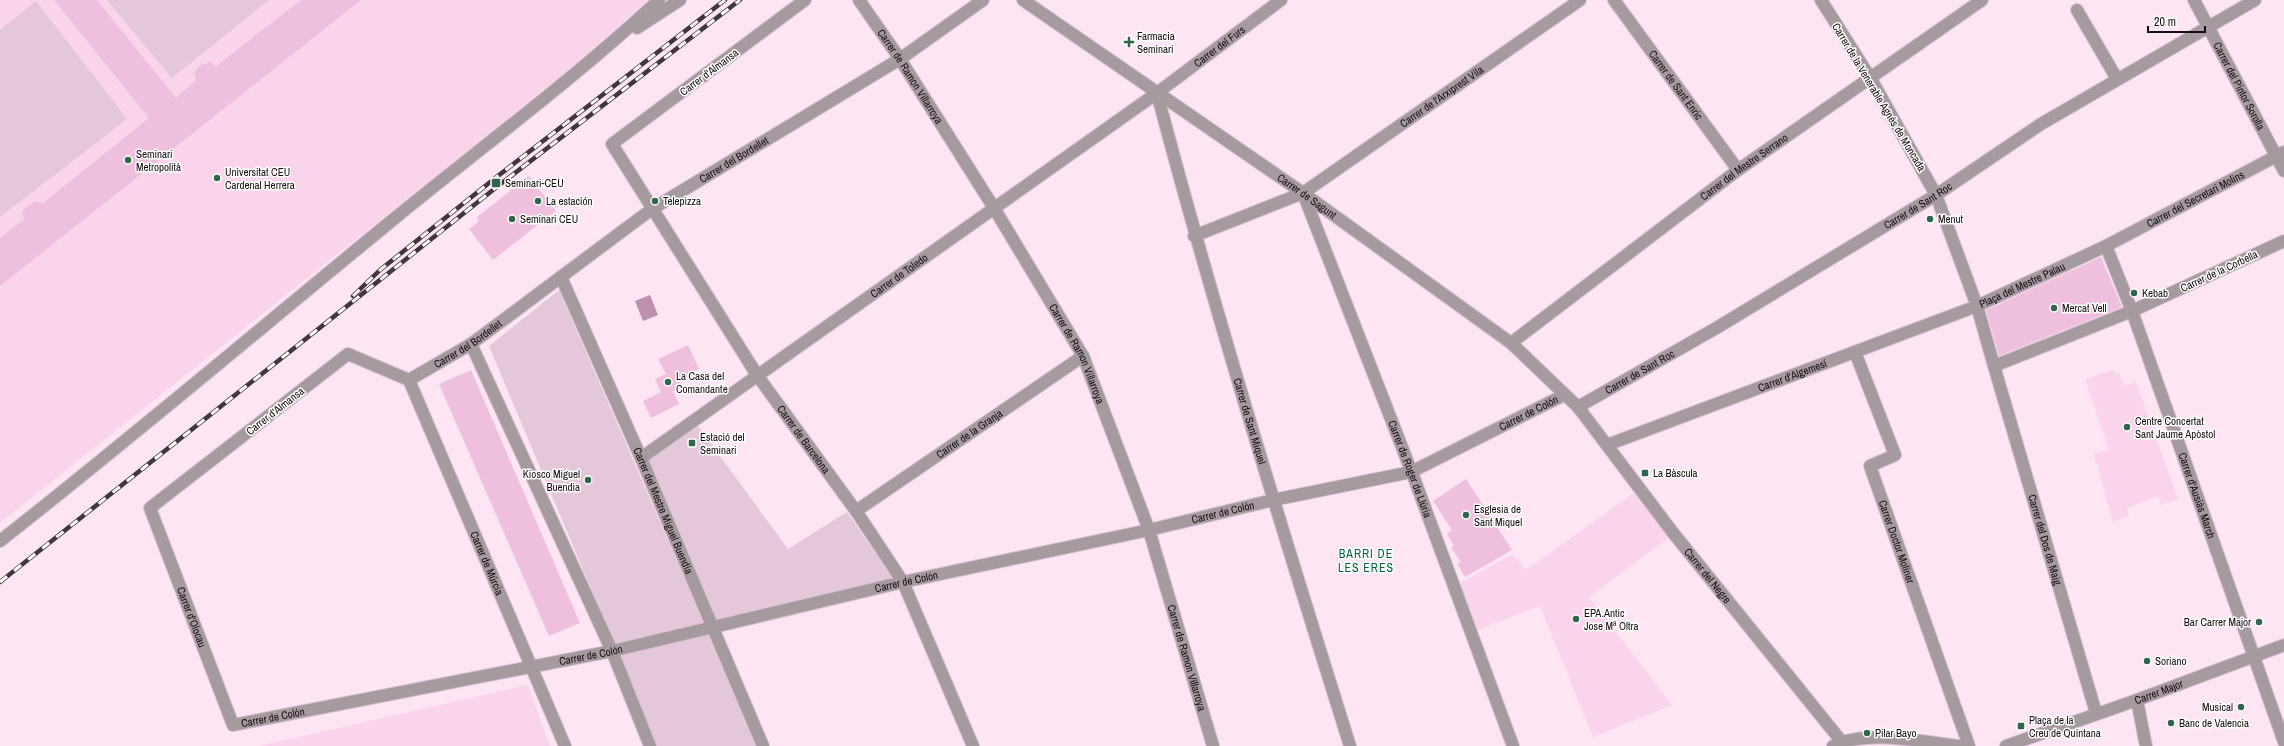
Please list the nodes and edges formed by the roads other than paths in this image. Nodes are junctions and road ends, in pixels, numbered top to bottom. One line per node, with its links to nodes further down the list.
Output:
1 (659, 0): 16 (street)
2 (680, 0): 16 (street)
3 (805, 0): 21 (street, Carrer d'Almansa)
4 (859, 0): 17 (street, Carrer de Ramon Villarroya)
5 (983, 0): 17 (street, Carrer del Bordellet)
6 (1023, 0): 20 (street, Carrer de Sagunt)
7 (1281, 0): 20 (street, Carrer del Furs)
8 (1580, 0): 25 (street, Carrer de l'Arxiprest Vila)
9 (1614, 0): 23 (street, Carrer de Sant Enric)
10 (1821, 0): 18 (street, Carrer de la Venerable Agnés de Moncada)
11 (1982, 0): 18 (street, Carrer del Mestre Serrano)
12 (2194, 0): 15 (street, Carrer del Pintor Sorolla)
13 (2255, 0): 15 (street, Carrer de Sant Roc)
14 (2077, 10): 19 (street)
15 (2207, 26): 19 (street, Carrer de Sant Roc); 22 (street, Carrer del Pintor Sorolla)
16 (611, 44): 51 (street)
17 (900, 59): 27 (street, Carrer de Ramon Villarroya); 28 (street, Carrer del Bordellet)
18 (1871, 79): 23 (street, Carrer del Mestre Serrano); 26 (street, Carrer de la Venerable Agnés de Moncada)
19 (2117, 79): 26 (street, Carrer de Sant Roc)
20 (1157, 93): 25 (street, Carrer de Sagunt); 27 (street, Carrer de Toledo); 29 (street, Carrer de Sant Miquel)
21 (612, 144): 28 (street, Carrer de Barcelona)
22 (2280, 154): 24 (street, Carrer del Pintor Sorolla); 31 (street, Carrer del Secretari Molins)
23 (1738, 170): 35 (street, Carrer del Mestre Serrano)
24 (2284, 171)
25 (1303, 194): 29 (street, Carrer de l'Arxiprest Vila); 35 (street, Carrer de Sagunt); 46 (street, Carrer de Roger de Llúria)
26 (1936, 195): 33 (street, Carrer de la Venerable Agnés de Moncada); 43 (street, Carrer de Sant Roc)
27 (994, 208): 38 (street, Carrer de Ramon Villarroya); 40 (street, Carrer de Toledo)
28 (652, 209): 32 (street, Carrer del Bordellet); 40 (street, Carrer de Barcelona)
29 (1194, 236): 47 (street, Carrer de Sant Miquel)
30 (2284, 241): 34 (street, Carrer de la Corbella)
31 (2106, 246): 33 (street, Plaça del Mestre Palau); 34 (street)
32 (560, 277): 36 (street, Carrer del Bordellet); 45 (street, Carrer del Mestre Miguel Buendía)
33 (1977, 306): 37 (street, Carrer d'Algemesí); 39 (street, Plaça del Mestre Palau)
34 (2132, 311): 39 (street); 56 (street, Carrer d'Ausiàs March)
35 (1511, 343): 42 (street, Carrer de Sagunt)
36 (471, 344): 41 (street, Carrer del Bordellet); 55 (street)
37 (1855, 352): 44 (street, Carrer d'Algemesí); 72 (street, Carrer Doctor Moliner)
38 (1083, 356): 49 (street, Carrer de la Granja); 50 (street, Carrer de Ramon Villarroya)
39 (1994, 366): 59 (street, Carrer del Dos de Maig)
40 (757, 375): 45 (street, Carrer de Toledo); 49 (street, Carrer de Barcelona)
41 (409, 380): 48 (street, Carrer d'Almansa); 57 (street, Carrer de Múrcia)
42 (1564, 395): 43 (street, Carrer de Sagunt); 46 (street, Carrer de Colón)
43 (1578, 407): 44 (street, Carrer del Negre)
44 (1607, 444): 63 (street, Carrer del Negre)
45 (640, 458): 53 (street, Carrer del Mestre Miguel Buendía)
46 (1411, 472): 47 (street, Carrer de Colón); 70 (street, Carrer de Roger de Llúria)
47 (1273, 500): 50 (street, Carrer de Colón); 69 (street, Carrer de Sant Miquel)
48 (150, 508): 60 (street, Carrer d'Olocau)
49 (856, 511): 52 (street, Carrer de Barcelona)
50 (1149, 530): 52 (street, Carrer de Colón); 68 (street, Carrer de Ramon Villarroya)
51 (0, 541)
52 (903, 582): 53 (street, Carrer de Colón); 67 (street, Carrer de Barcelona)
53 (712, 628): 55 (street, Carrer de Colón); 66 (street, Carrer del Mestre Miguel Buendía)
54 (2284, 645): 56 (street, Carrer Major)
55 (612, 651): 57 (street, Carrer de Colón); 65 (street)
56 (2253, 657): 58 (street, Carrer Major); 62 (street, Carrer d'Ausiàs March)
57 (530, 668): 60 (street, Carrer de Colón); 64 (street, Carrer de Múrcia)
58 (2137, 700): 59 (street, Carrer Major); 74 (street)
59 (2096, 713): 61 (street, Carrer Major)
60 (234, 725)
61 (2033, 742): 73 (street)
62 (2284, 742)
63 (1838, 744): 71 (street)
64 (565, 746)
65 (650, 746)
66 (762, 746)
67 (973, 746)
68 (1213, 746)
69 (1350, 746)
70 (1513, 746)
71 (1958, 746)
72 (1970, 746)
73 (2006, 746)
74 (2146, 746)

